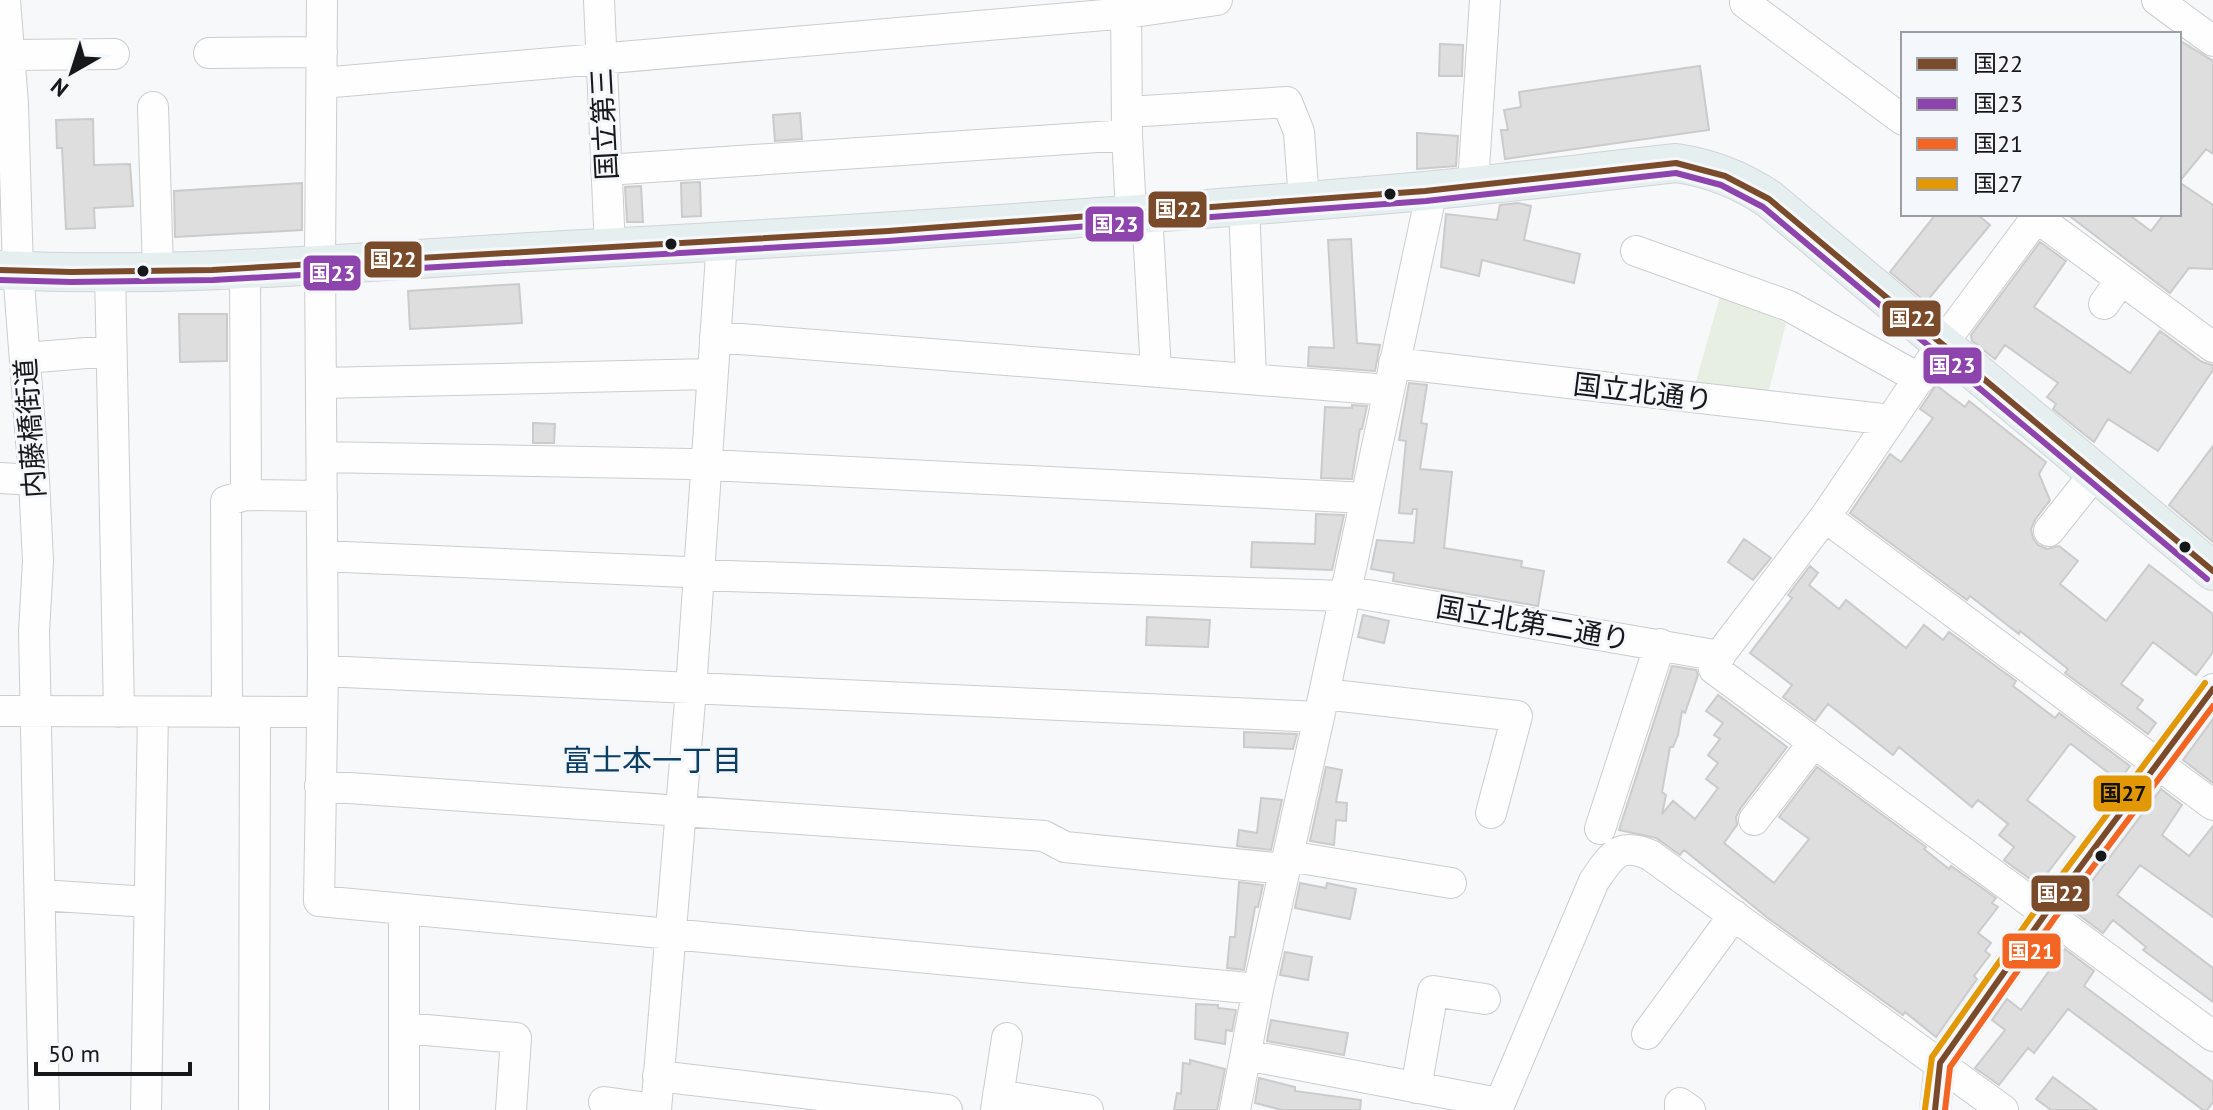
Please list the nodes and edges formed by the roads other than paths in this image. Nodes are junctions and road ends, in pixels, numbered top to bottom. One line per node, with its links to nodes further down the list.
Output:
1 (322, 0): 11 (street)
2 (599, 0): 15 (street, 国立第三)
3 (1217, 0): 8 (street)
4 (1485, 0): 21 (street)
5 (2157, 0): 9 (street)
6 (3, 1): 14 (street, 内藤橋街道)
7 (1749, 3): 18 (street)
8 (1127, 7): 15 (street); 19 (street)
9 (2184, 18): 10 (street)
10 (2213, 41)
11 (322, 52): 12 (street); 16 (street)
12 (209, 53)
13 (114, 54): 14 (street)
14 (9, 55): 32 (street, 内藤橋街道)
15 (601, 59): 16 (street); 20 (street, 国立第三)
16 (322, 83): 31 (street)
17 (153, 107): 34 (street)
18 (1901, 118)
19 (1127, 123): 20 (street); 23 (street); 25 (street)
20 (606, 170): 29 (street, 国立第三)
21 (1473, 184): 22 (main road); 39 (main road)
22 (1432, 190): 23 (main road); 46 (street)
23 (1304, 201): 24 (main road)
24 (1244, 205): 25 (main road); 45 (street)
25 (1139, 212): 28 (main road); 43 (street)
26 (2034, 216): 39 (street)
27 (2036, 216): 36 (street)
28 (722, 241): 29 (main road); 38 (street)
29 (610, 248): 31 (main road)
30 (1636, 251): 47 (street)
31 (320, 264): 33 (main road); 48 (street)
32 (6, 266): 35 (main road); 42 (street, 内藤橋街道)
33 (245, 267): 34 (main road); 55 (street)
34 (158, 270): 35 (main road)
35 (110, 271): 41 (street)
36 (2121, 280): 37 (street); 40 (street)
37 (2104, 304)
38 (715, 337): 43 (street, 国立北通り); 44 (street)
39 (1943, 343): 47 (street); 52 (main road)
40 (2213, 347)
41 (111, 351): 42 (street); 72 (street)
42 (25, 358): 54 (street, 内藤橋街道)
43 (1156, 371): 45 (street, 国立北通り)
44 (711, 374): 48 (street); 51 (street)
45 (1251, 377): 46 (street, 国立北通り)
46 (1391, 377): 49 (street, 国立北通り); 57 (street)
47 (1920, 379): 49 (street)
48 (321, 383): 50 (street)
49 (1891, 420): 58 (street)
50 (322, 457): 51 (street); 56 (street)
51 (707, 466): 57 (street); 62 (street)
52 (2096, 472): 59 (street); 61 (main road)
53 (0, 478): 54 (street)
54 (34, 480): 71 (street, 内藤橋街道)
55 (246, 495): 56 (street); 74 (street)
56 (322, 496): 60 (street)
57 (1366, 498): 63 (street)
58 (1825, 517): 65 (street); 77 (street)
59 (2049, 531)
60 (322, 556): 62 (street, 国立北第二通り); 66 (street)
61 (2213, 571)
62 (698, 575): 63 (street, 国立北第二通り); 67 (street)
63 (1344, 594): 64 (street, 国立北第二通り); 69 (street)
64 (1660, 644): 65 (street, 国立北第二通り); 83 (street)
65 (1720, 656): 76 (street)
66 (323, 671): 67 (street); 75 (street)
67 (691, 689): 69 (street); 80 (street)
68 (2213, 689): 77 (street)
69 (1322, 706): 81 (street); 84 (street)
70 (0, 711): 71 (street)
71 (38, 712): 72 (street); 86 (street, 内藤橋街道)
72 (119, 712): 73 (street)
73 (153, 712): 74 (street); 87 (street)
74 (241, 712): 75 (street); 107 (street)
75 (321, 712): 78 (street)
76 (1814, 742): 82 (street); 89 (street)
77 (2159, 764): 79 (street); 89 (street)
78 (320, 786): 80 (street); 88 (street)
79 (2213, 805)
80 (679, 811): 84 (street); 91 (street)
81 (1491, 813)
82 (1754, 820)
83 (1600, 829)
84 (1287, 862): 85 (street); 92 (street)
85 (1451, 883)
86 (41, 895): 87 (street); 105 (street, 内藤橋街道)
87 (148, 902): 106 (street)
88 (404, 911): 91 (street); 94 (street)
89 (2046, 913): 96 (street); 99 (street)
90 (1734, 915): 95 (street); 99 (street); 104 (street)
91 (670, 936): 92 (street); 100 (street)
92 (1258, 989): 98 (street)
93 (1485, 999): 101 (street)
94 (404, 1028): 108 (street); 109 (street)
95 (1647, 1034)
96 (2213, 1036)
97 (1007, 1038): 103 (street)
98 (1246, 1055): 101 (street); 113 (street)
99 (1940, 1063): 116 (street); 117 (street)
100 (658, 1076): 110 (street); 111 (street)
101 (1416, 1088): 104 (street)
102 (604, 1102): 110 (street)
103 (997, 1102): 112 (street)
104 (1498, 1107)
105 (44, 1110)
106 (146, 1110)
107 (254, 1110)
108 (404, 1110)
109 (511, 1110)
110 (656, 1110)
111 (947, 1110)
112 (1088, 1110)
113 (1235, 1110)
114 (1680, 1110): 115 (street)
115 (1690, 1110)
116 (1935, 1110)
117 (2003, 1110)

